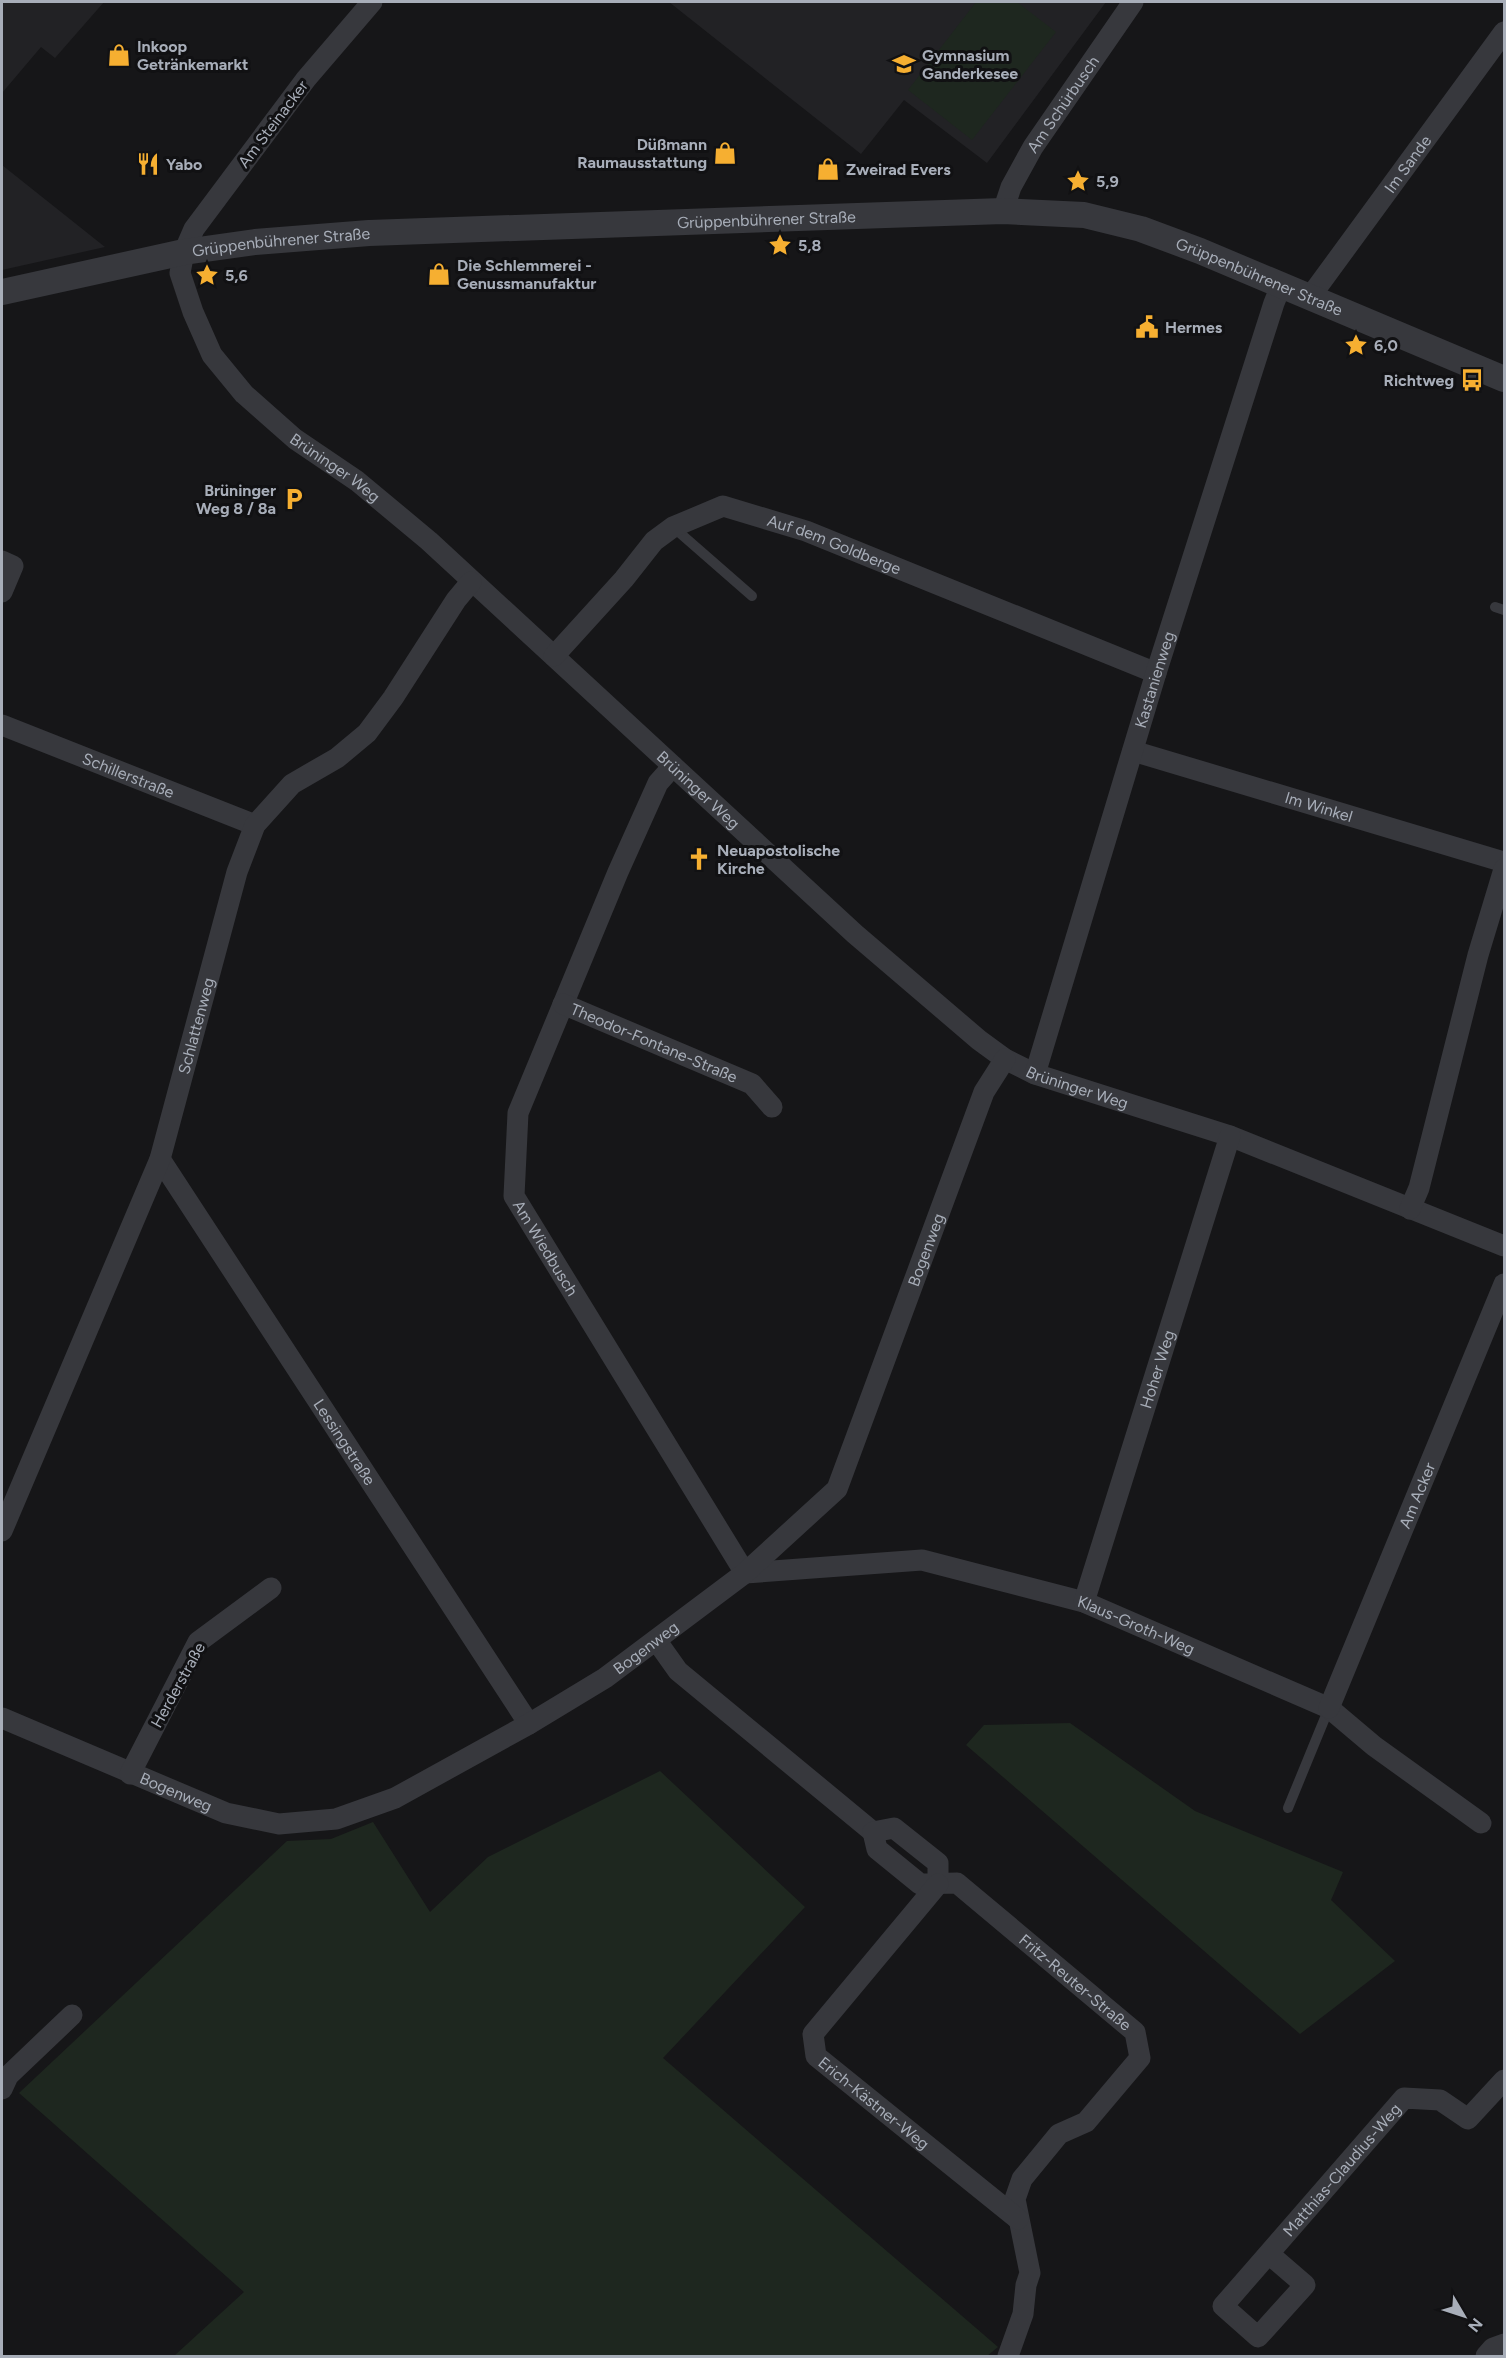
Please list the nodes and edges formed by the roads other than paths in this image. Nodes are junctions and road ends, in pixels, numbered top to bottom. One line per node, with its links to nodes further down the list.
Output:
1 (372, 2): 5 (street, Am Steinacker)
2 (1133, 2): 4 (street, Am Schürbusch)
3 (1504, 32): 8 (street, Im Sande)
4 (1003, 211): 5 (street, Grüppenbührener Straße); 6 (street, Grüppenbührener Straße)
5 (184, 252): 7 (street, Grüppenbührener Straße); 12 (street, Brüninger Weg)
6 (1281, 286): 8 (street, Grüppenbührener Straße); 16 (street, Kastanienweg)
7 (2, 291)
8 (1310, 297): 9 (street, Grüppenbührener Straße)
9 (1504, 379)
10 (672, 527): 14 (lane); 15 (street, Auf dem Goldberge); 16 (street, Auf dem Goldberge)
11 (2, 561): 13 (street)
12 (471, 582): 15 (street, Brüninger Weg); 20 (street, Schlattenweg)
13 (2, 592)
14 (752, 596)
15 (554, 656): 19 (street, Brüninger Weg)
16 (1156, 673): 18 (street, Kastanienweg)
17 (2, 726): 20 (street, Schillerstraße)
18 (1133, 751): 21 (street, Im Winkel); 25 (street, Kastanienweg)
19 (673, 766): 23 (street, Am Wiedbusch); 24 (street, Brüninger Weg)
20 (255, 825): 28 (street, Schlattenweg)
21 (1504, 862)
22 (1504, 868): 29 (street)
23 (563, 1004): 26 (street, Theodor-Fontane-Straße); 33 (street, Am Wiedbusch)
24 (1005, 1059): 25 (street, Brüninger Weg); 33 (street, Bogenweg)
25 (1035, 1074): 27 (street, Brüninger Weg)
26 (772, 1107)
27 (1230, 1137): 29 (street, Brüninger Weg); 35 (street, Hoher Weg)
28 (160, 1159): 32 (street, Schlattenweg); 39 (street, Lessingstraße)
29 (1410, 1209): 30 (street, Brüninger Weg)
30 (1504, 1246)
31 (1504, 1284): 37 (street, Am Acker)
32 (2, 1531)
33 (745, 1573): 35 (street, Klaus-Groth-Weg); 36 (street, Bogenweg)
34 (271, 1588): 40 (street, Herderstraße)
35 (1084, 1602): 37 (street, Klaus-Groth-Weg)
36 (656, 1640): 39 (street, Bogenweg); 43 (street)
37 (1329, 1708): 41 (lane); 42 (street, Klaus-Groth-Weg)
38 (2, 1718): 40 (street, Bogenweg)
39 (529, 1724): 40 (street, Bogenweg)
40 (130, 1774)
41 (1288, 1808)
42 (1481, 1822)
43 (938, 1884): 47 (street, Erich-Kästner-Weg); 47 (street, Fritz-Reuter-Straße)
44 (72, 2014): 46 (street)
45 (1504, 2080): 48 (street, Matthias-Claudius-Weg)
46 (2, 2089)
47 (1018, 2220): 50 (street, Fritz-Reuter-Straße)
48 (1269, 2254)
49 (1504, 2344): 51 (street)
50 (1008, 2356)
51 (1486, 2356)

